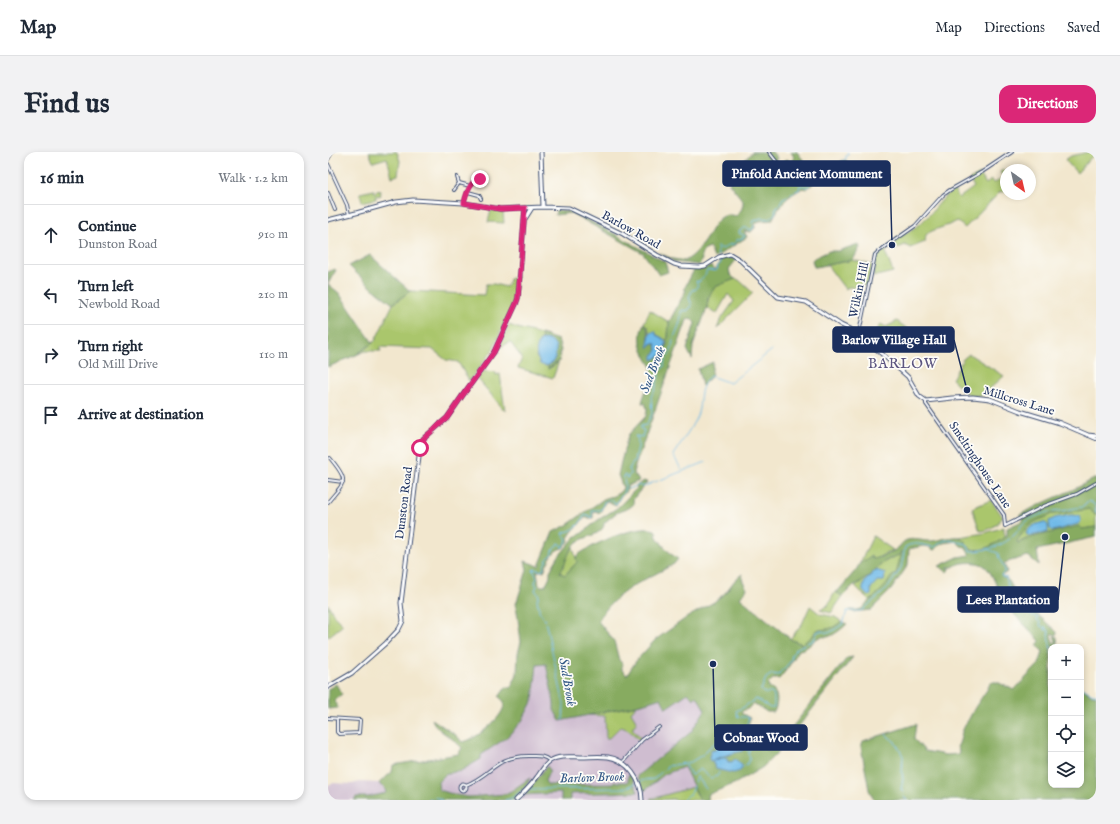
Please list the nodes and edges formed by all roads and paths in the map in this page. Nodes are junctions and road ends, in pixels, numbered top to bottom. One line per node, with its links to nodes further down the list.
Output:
1 (332, 152): 5 (street)
2 (541, 152): 17 (main road)
3 (770, 152): 7 (street)
4 (1012, 152): 24 (street, Wilkin Hill)
5 (328, 160): 6 (street)
6 (328, 164): 21 (street)
7 (799, 174)
8 (460, 175): 10 (street)
9 (480, 179): 11 (street)
10 (459, 183): 11 (street); 12 (street)
11 (470, 186): 13 (street)
12 (454, 191)
13 (468, 192): 15 (street); 16 (street)
14 (328, 193): 20 (street)
15 (481, 199)
16 (464, 203): 18 (main road, Barlow Road); 21 (main road, Barlow Road)
17 (543, 207): 19 (main road, Barlow Road); 25 (main road, Barlow Road)
18 (525, 208): 19 (main road, Barlow Road); 23 (main road, Dunston Road)
19 (532, 208): 23 (main road, Dunston Road)
20 (335, 210)
21 (349, 215): 22 (main road, Barlow Road)
22 (328, 220)
23 (524, 221): 36 (main road, Dunston Road)
24 (860, 328): 25 (street, Wilkin Hill); 26 (street)
25 (858, 332): 26 (main road)
26 (864, 337): 27 (main road)
27 (926, 401): 28 (main road, Millcross Lane); 34 (street, Smeltinghouse Lane)
28 (1088, 435): 29 (main road, Millcross Lane); 30 (street)
29 (1096, 436)
30 (1096, 439)
31 (330, 458): 33 (street)
32 (328, 480): 33 (street)
33 (343, 482): 35 (street)
34 (1096, 483)
35 (328, 502)
36 (328, 687)
37 (328, 718): 38 (street)
38 (337, 719): 38 (street)
39 (659, 727): 41 (street)
40 (550, 761): 41 (main road); 42 (street); 43 (main road)
41 (622, 762): 44 (main road)
42 (466, 785)
43 (516, 800)
44 (642, 800)

